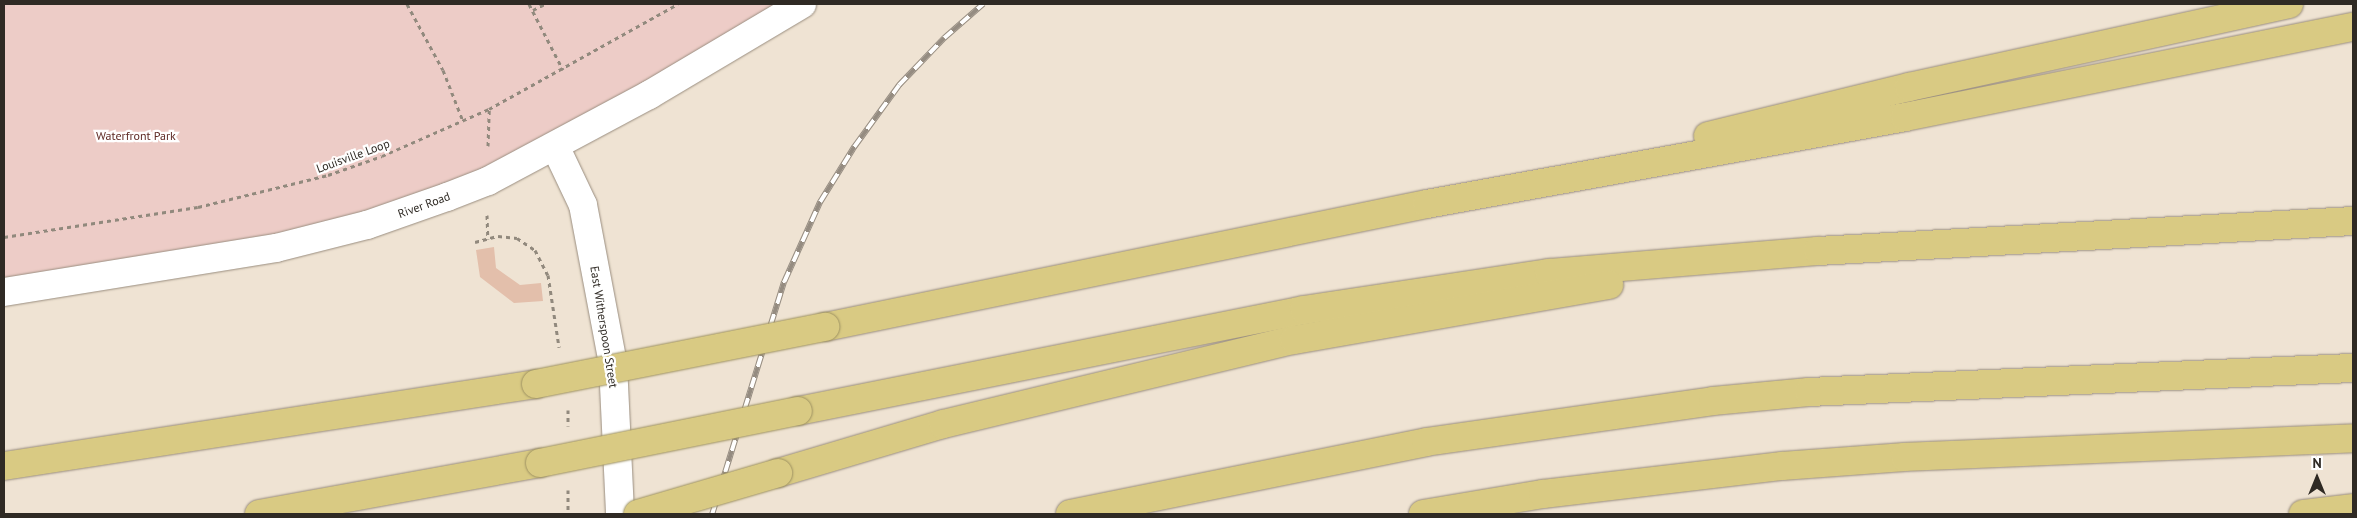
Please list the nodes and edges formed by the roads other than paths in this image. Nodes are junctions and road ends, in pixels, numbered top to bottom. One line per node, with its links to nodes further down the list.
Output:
1 (802, 4): 4 (street, River Road)
2 (2290, 4): 5 (highway)
3 (2353, 27): 5 (highway)
4 (555, 146): 8 (street, River Road); 14 (street, East Witherspoon Street)
5 (1428, 204): 11 (highway, bridge)
6 (2353, 221): 7 (highway)
7 (1818, 251): 13 (highway, bridge); 15 (highway, bridge)
8 (4, 292)
9 (2353, 368): 16 (highway)
10 (2353, 438): 17 (highway)
11 (4, 466)
12 (2353, 508): 18 (highway)
13 (259, 514)
14 (620, 514)
15 (638, 514)
16 (1070, 514)
17 (1423, 514)
18 (2302, 514)

